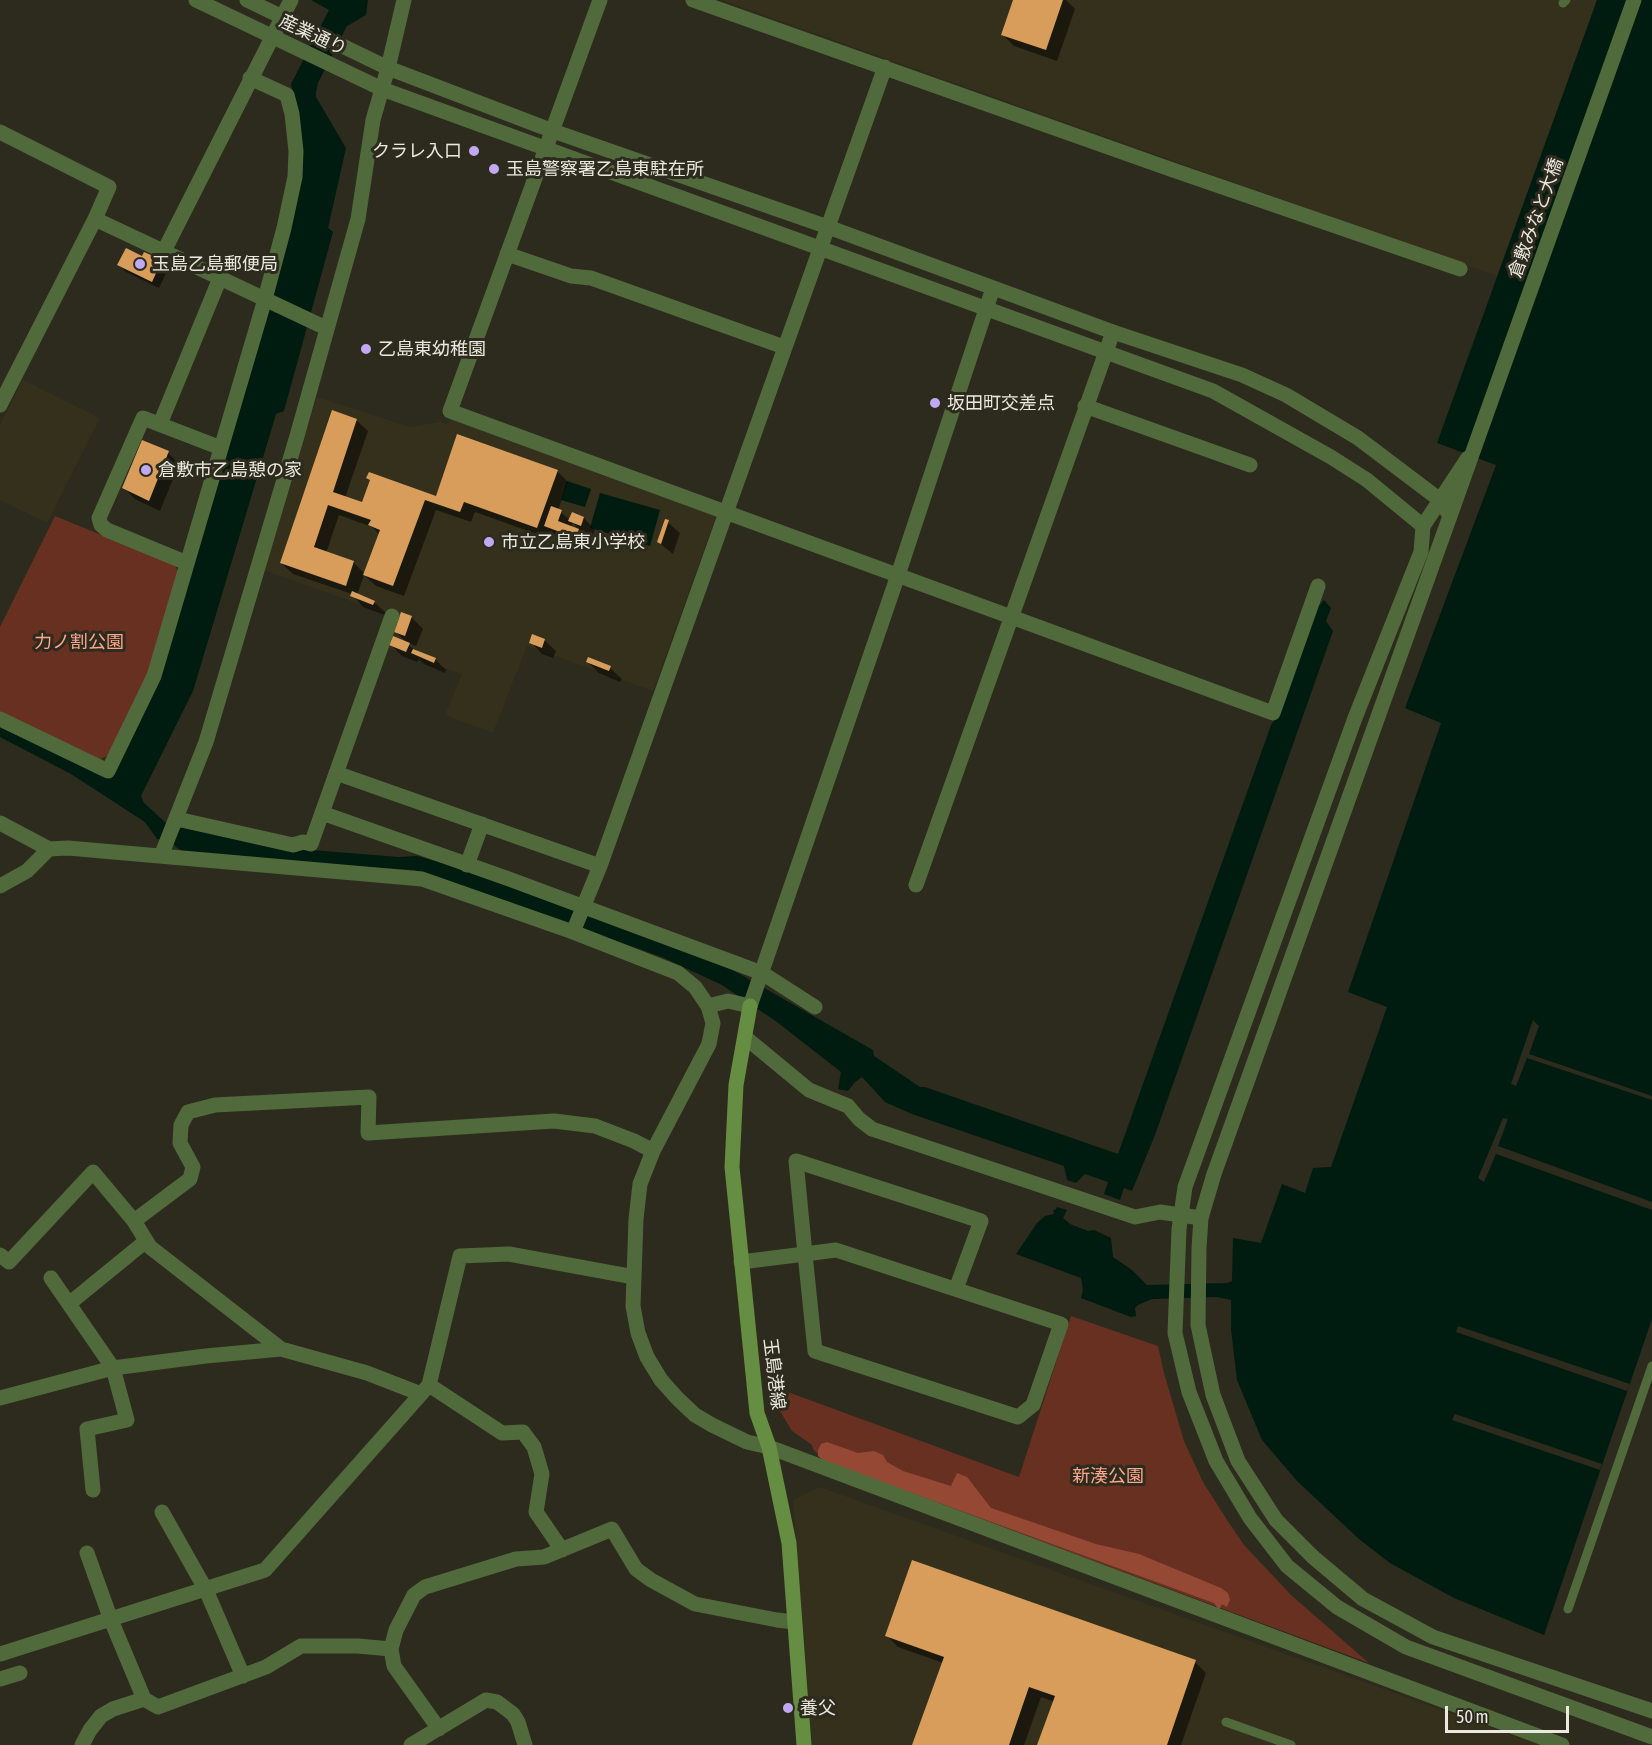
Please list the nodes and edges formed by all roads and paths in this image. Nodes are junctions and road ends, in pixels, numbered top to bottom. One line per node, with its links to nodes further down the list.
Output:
1 (196, 0): 9 (street, 産業通り)
2 (247, 0): 8 (street, 産業通り)
3 (291, 0): 8 (street)
4 (404, 0): 11 (street)
5 (600, 0): 14 (street)
6 (693, 0): 10 (street)
7 (1634, 0): 35 (street, 倉敷みなと大橋)
8 (284, 18): 9 (street); 11 (street, 産業通り)
9 (272, 38): 12 (street); 13 (street, 産業通り)
10 (885, 67): 18 (street); 22 (street)
11 (388, 68): 13 (street); 14 (street, 産業通り)
12 (250, 78): 20 (street); 25 (street)
13 (382, 89): 16 (street, 産業通り); 27 (street)
14 (553, 131): 16 (street); 18 (street, 産業通り)
15 (0, 132): 17 (street)
16 (546, 150): 19 (street, 産業通り); 21 (street)
17 (95, 219): 20 (street); 31 (street)
18 (828, 227): 19 (street); 24 (street, 産業通り)
19 (819, 249): 26 (street, 産業通り); 29 (street)
20 (164, 251): 23 (street)
21 (507, 254): 29 (street); 38 (street)
22 (1460, 269)
23 (220, 278): 25 (street); 33 (street)
24 (993, 288): 26 (street); 28 (street, 産業通り)
25 (265, 299): 27 (street); 34 (street)
26 (986, 309): 30 (street, 産業通り); 42 (street)
27 (326, 328): 49 (street)
28 (1113, 332): 30 (street); 37 (street, 産業通り)
29 (784, 347): 38 (street)
30 (1106, 351): 32 (street); 40 (street, 産業通り)
31 (0, 405)
32 (1085, 406): 36 (street); 45 (street)
33 (160, 424): 34 (street); 41 (street)
34 (221, 448): 41 (street)
35 (1474, 448): 37 (street); 39 (street)
36 (1250, 465)
37 (1440, 500): 39 (street); 40 (street)
38 (725, 513): 42 (street); 56 (street)
39 (1450, 516): 69 (street)
40 (1423, 526): 68 (street)
41 (187, 563): 46 (street)
42 (898, 575): 45 (street); 62 (street)
43 (1318, 586): 45 (street)
44 (392, 616): 47 (street)
45 (1011, 616): 58 (street)
46 (0, 719)
47 (336, 773): 48 (street); 51 (street)
48 (322, 813): 52 (street); 55 (street)
49 (177, 819): 52 (street); 54 (street)
50 (0, 823): 53 (street)
51 (482, 824): 55 (street); 56 (street)
52 (311, 844): 57 (street)
53 (49, 849): 54 (street); 59 (street)
54 (161, 856): 57 (street)
55 (467, 865): 60 (street)
56 (600, 866): 60 (street)
57 (302, 869): 61 (street)
58 (916, 885)
59 (0, 886)
60 (584, 908): 61 (street); 62 (street)
61 (573, 932): 63 (street)
62 (762, 973): 64 (street); 65 (street)
63 (708, 1006): 64 (street); 67 (street)
64 (750, 1006): 66 (main road, 玉島港線)
65 (815, 1007)
66 (746, 1038): 68 (street); 74 (main road, 玉島港線)
67 (653, 1151): 70 (street); 75 (street)
68 (1181, 1215): 69 (street); 102 (street)
69 (1201, 1218): 99 (street)
70 (134, 1221): 71 (street); 73 (street)
71 (146, 1241): 78 (street); 79 (street)
72 (805, 1254): 74 (street); 77 (street); 77 (street); 77 (street)
73 (0, 1255)
74 (741, 1262): 84 (main road, 玉島港線)
75 (634, 1277): 82 (street); 84 (street)
76 (51, 1278): 78 (street)
77 (956, 1290)
78 (69, 1303): 81 (street)
79 (281, 1349): 81 (street); 82 (street)
80 (1652, 1365): 90 (lane)
81 (113, 1368): 83 (street); 85 (street)
82 (425, 1389): 87 (street); 89 (street)
83 (0, 1398)
84 (769, 1447): 92 (main road, 玉島港線); 108 (street)
85 (93, 1490)
86 (162, 1512): 89 (street)
87 (562, 1550): 92 (street); 93 (street)
88 (87, 1552): 91 (street)
89 (206, 1590): 91 (street); 96 (street)
90 (1568, 1609)
91 (111, 1620): 94 (street); 98 (street)
92 (794, 1622): 106 (main road, 玉島港線)
93 (391, 1649): 96 (street); 101 (street)
94 (0, 1654)
95 (20, 1673): 97 (street)
96 (243, 1676): 98 (street)
97 (0, 1679)
98 (144, 1699): 103 (street)
99 (1652, 1711)
100 (1226, 1722): 107 (lane)
101 (439, 1729): 104 (street); 105 (street)
102 (1652, 1737)
103 (82, 1745)
104 (411, 1745)
105 (525, 1745)
106 (804, 1745)
107 (1292, 1745)
108 (1562, 1745)

